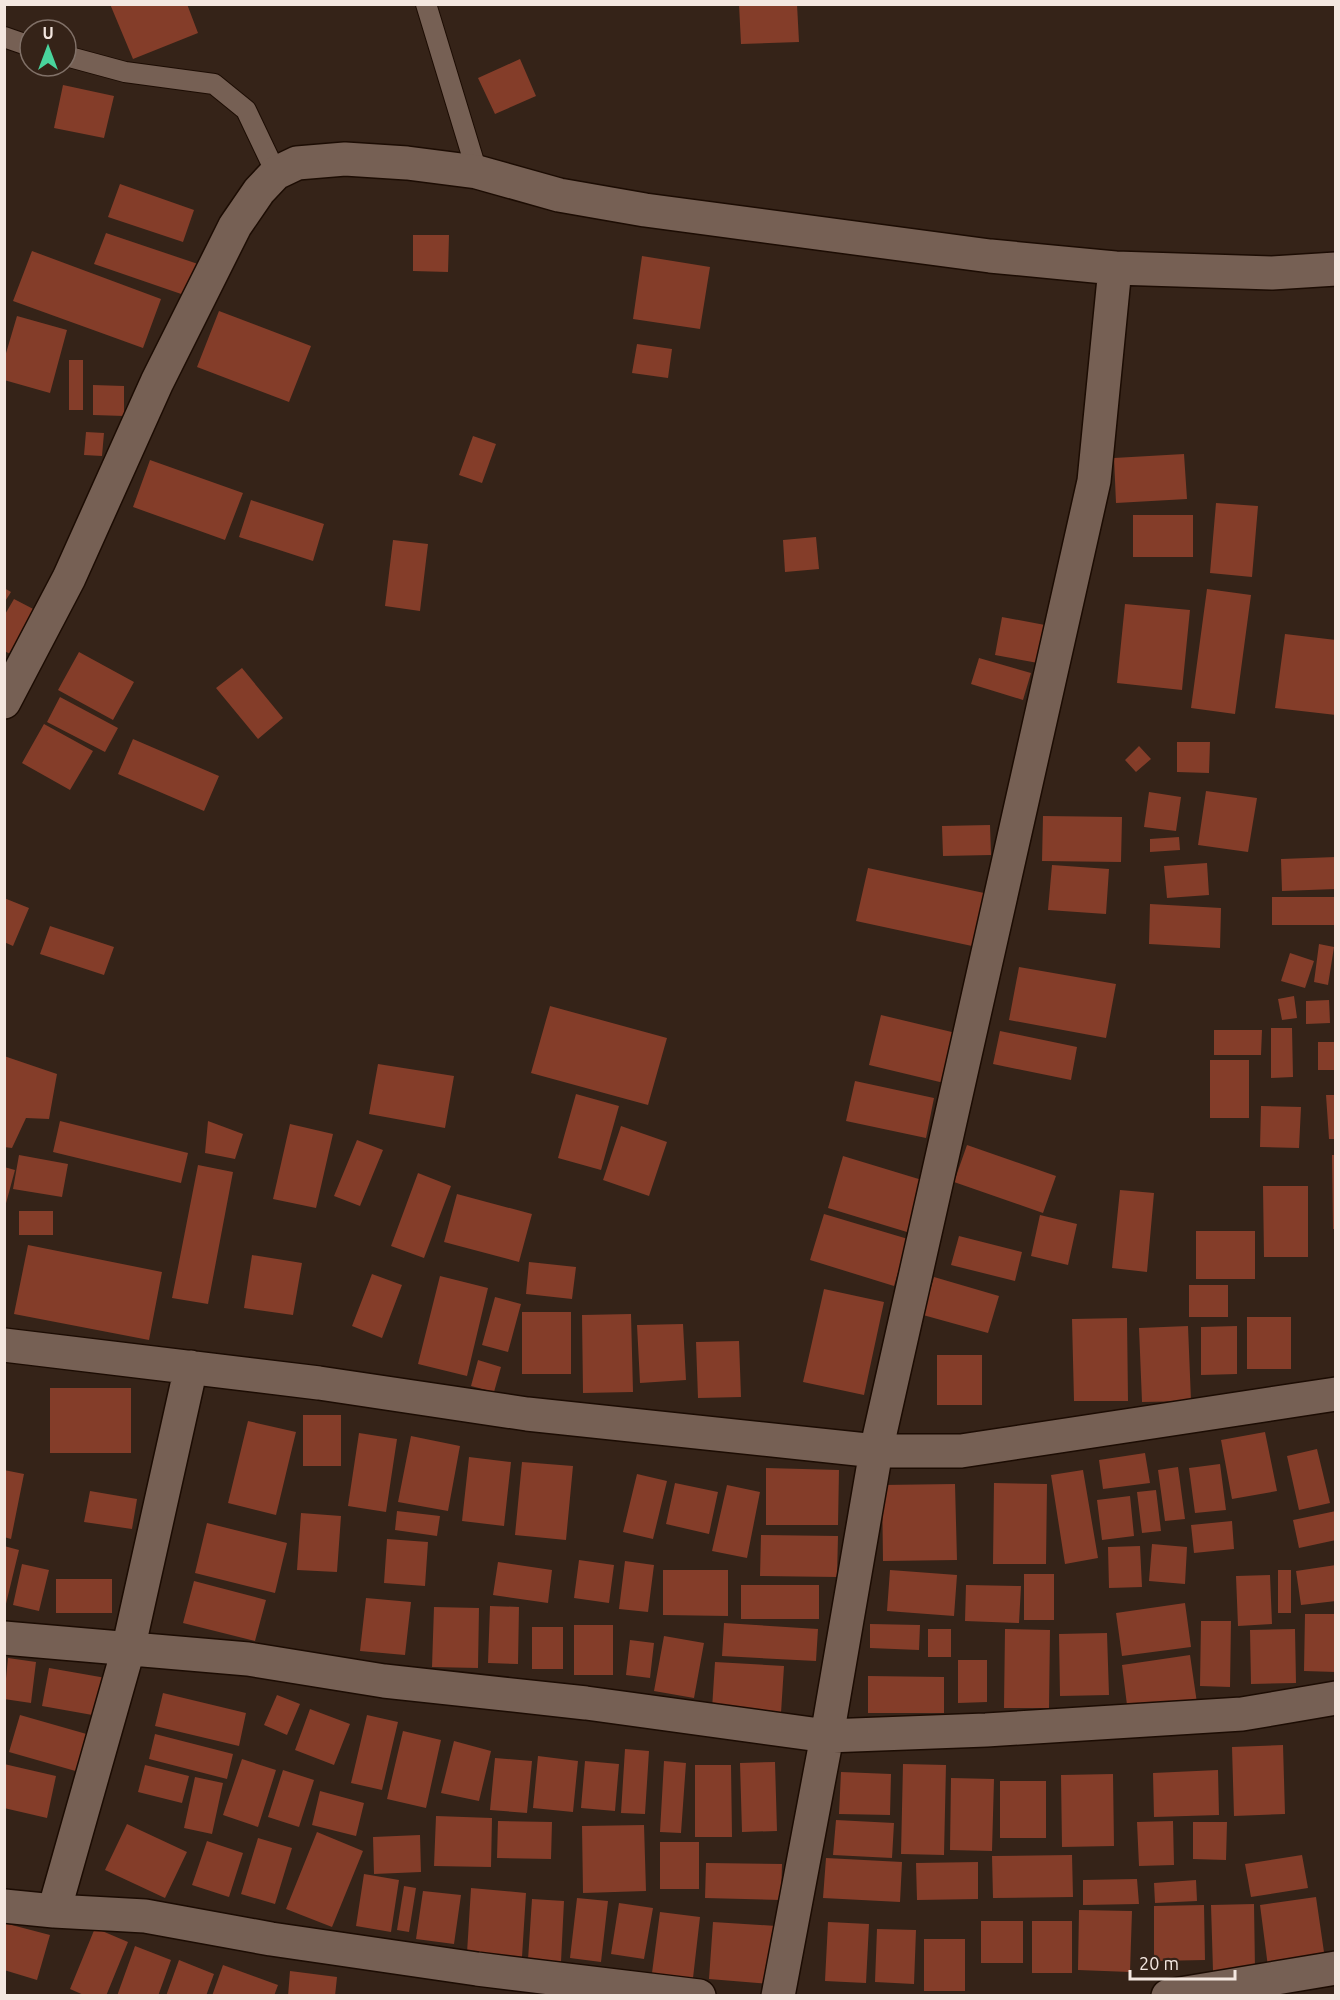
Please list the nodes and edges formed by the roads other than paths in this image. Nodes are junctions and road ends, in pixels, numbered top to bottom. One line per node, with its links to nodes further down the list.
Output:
1 (426, 4): 3 (lane)
2 (78, 59): 4 (lane)
3 (477, 172): 4 (street); 5 (street)
4 (276, 173): 7 (street)
5 (1115, 268): 6 (street); 11 (street)
6 (1335, 269)
7 (4, 702)
8 (4, 1345): 9 (street)
9 (191, 1367): 11 (street); 13 (street)
10 (1335, 1394): 11 (street)
11 (876, 1451): 15 (street)
12 (4, 1638): 13 (street)
13 (128, 1650): 15 (street); 17 (street)
14 (1335, 1698): 15 (street)
15 (827, 1736): 20 (street)
16 (4, 1906): 17 (street)
17 (54, 1911): 19 (street)
18 (1335, 1968): 21 (street)
19 (699, 1995)
20 (778, 1995)
21 (1168, 1995)

